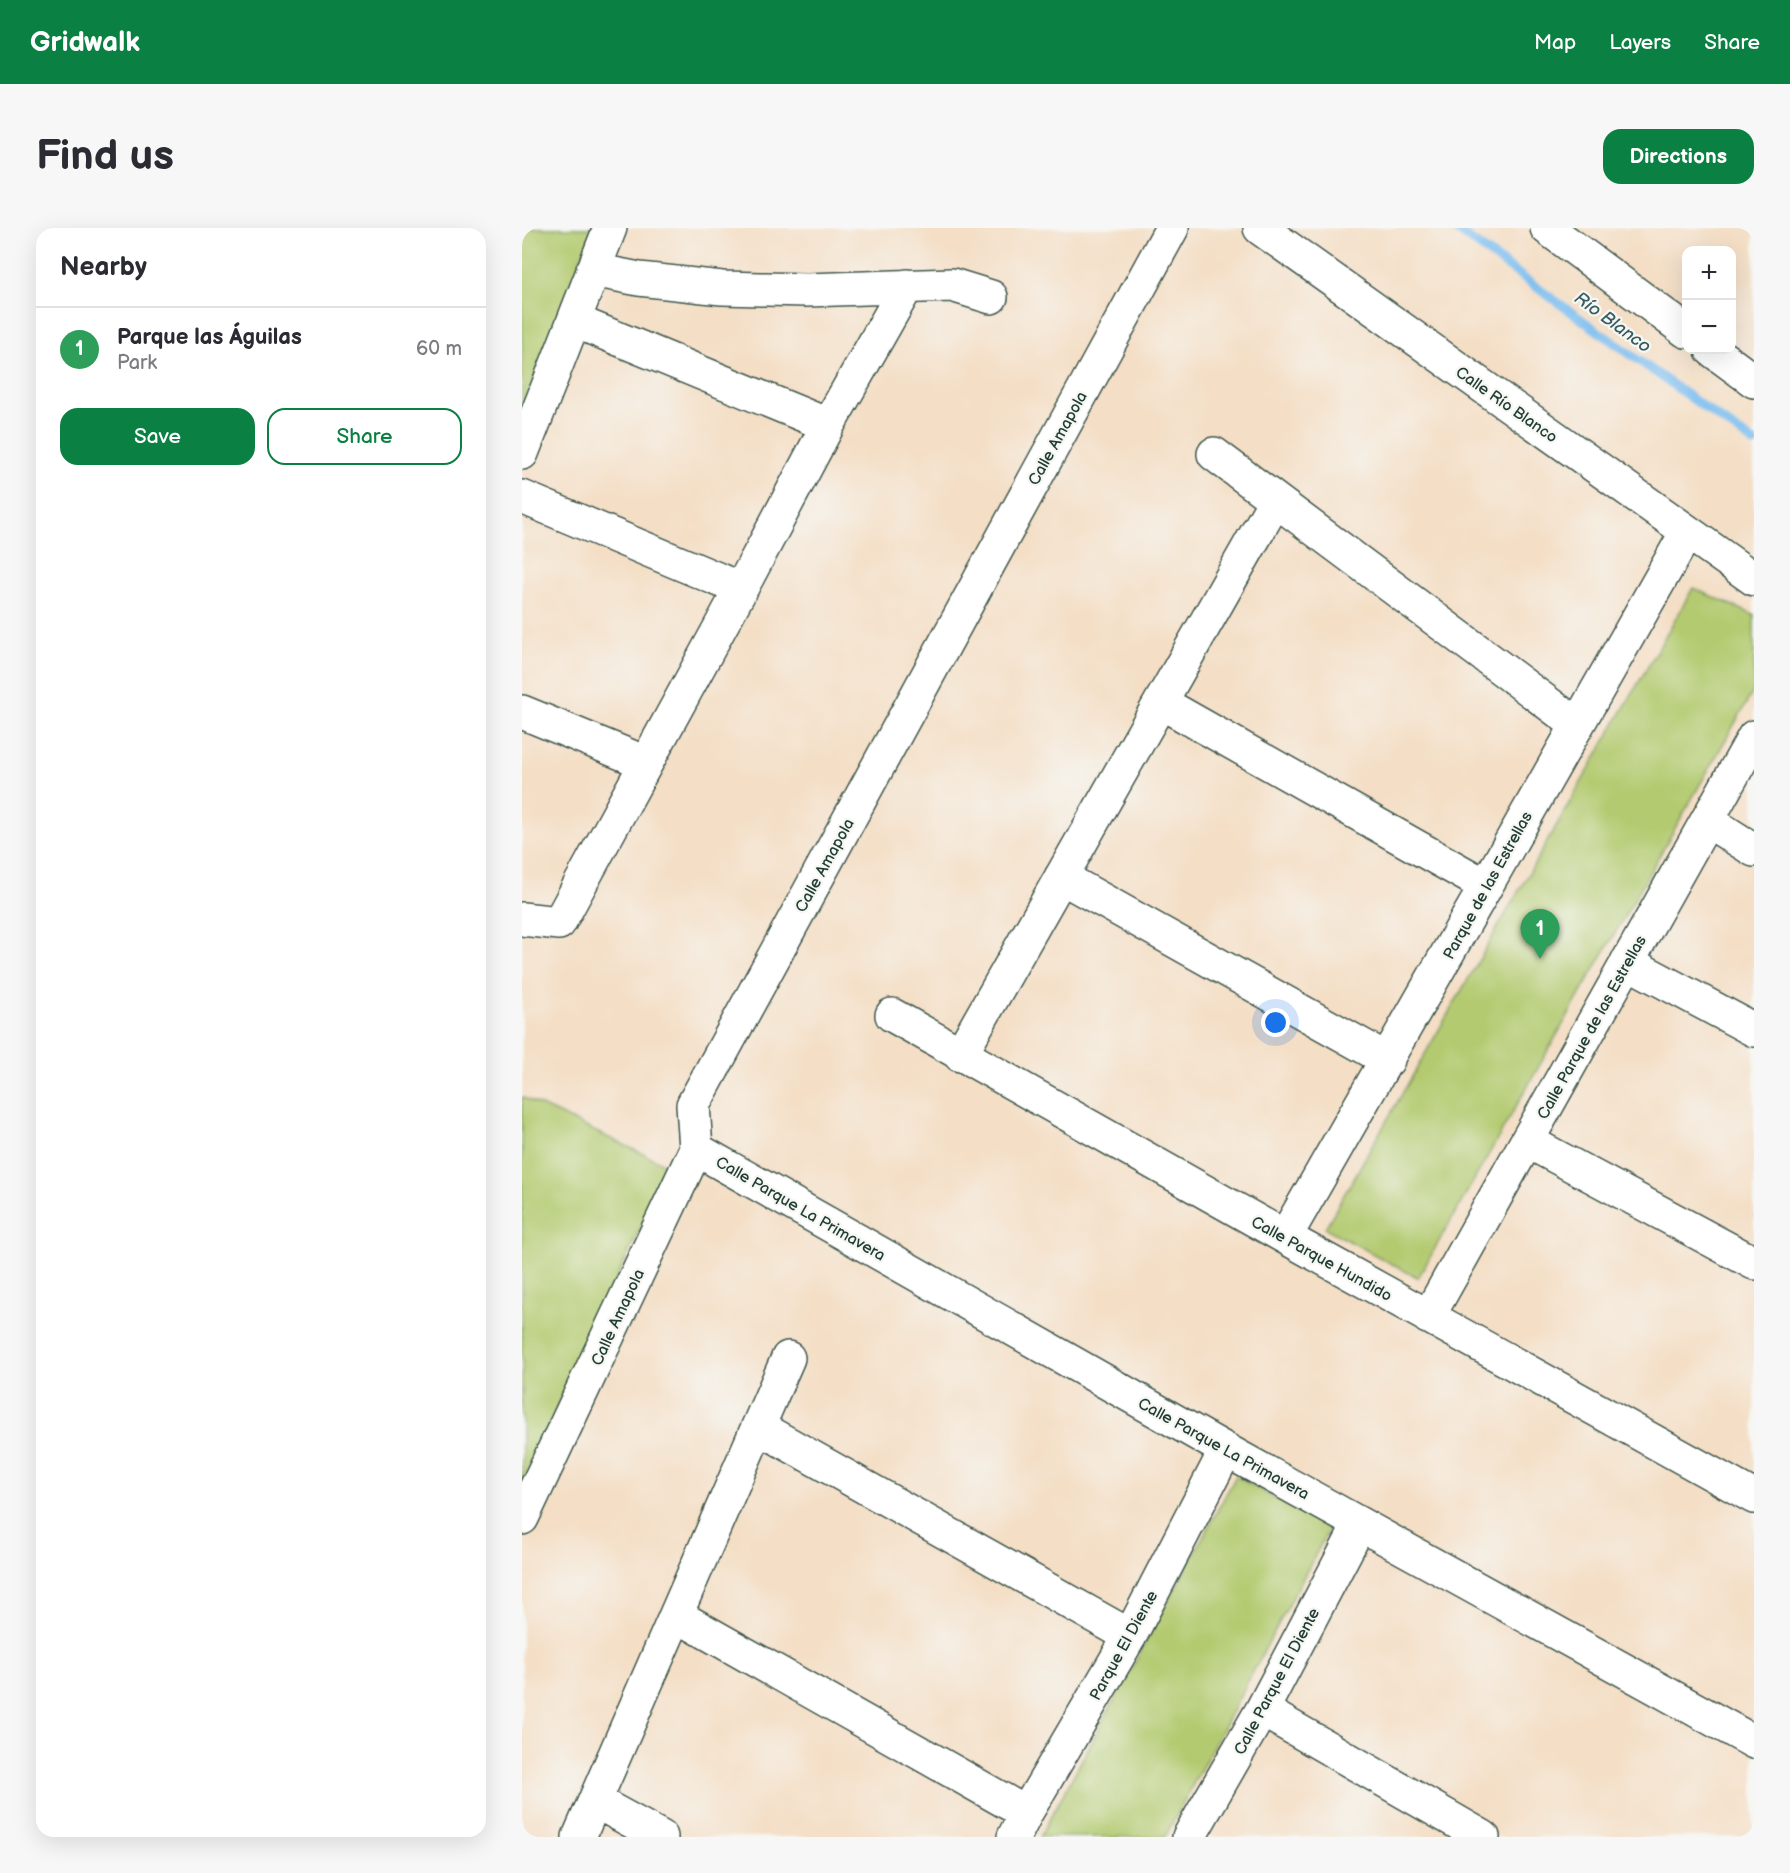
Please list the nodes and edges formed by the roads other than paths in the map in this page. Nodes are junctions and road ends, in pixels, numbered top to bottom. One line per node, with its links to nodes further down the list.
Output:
1 (610, 228): 5 (street)
2 (1172, 228): 36 (street, Calle Amapola)
3 (1260, 228): 17 (street, Calle Río Blanco)
4 (1547, 228): 9 (street)
5 (593, 270): 6 (street); 8 (street)
6 (907, 286): 7 (street); 12 (street)
7 (991, 297)
8 (575, 321): 12 (street); 13 (street)
9 (1682, 328)
10 (1717, 354): 11 (street)
11 (1754, 381)
12 (828, 425): 19 (street)
13 (522, 453)
14 (1214, 454): 16 (street)
15 (522, 497): 19 (street)
16 (1275, 501): 20 (street); 22 (street)
17 (1686, 532): 18 (street, Calle Río Blanco); 22 (street, Parque de las Estrellas)
18 (1754, 579)
19 (741, 589): 24 (street)
20 (1162, 703): 27 (street); 28 (street)
21 (522, 712): 24 (street)
22 (1577, 725): 28 (street, Parque de las Estrellas)
23 (1754, 737): 25 (street, Calle Parque de las Estrellas)
24 (646, 763): 29 (street)
25 (1708, 821): 26 (street); 30 (street, Calle Parque de las Estrellas)
26 (1754, 850)
27 (1061, 877): 33 (street); 34 (street)
28 (1486, 886): 34 (street, Parque de las Estrellas)
29 (522, 919)
30 (1627, 962): 32 (street); 35 (street, Calle Parque de las Estrellas)
31 (892, 1015): 33 (street, Calle Parque Hundido)
32 (1754, 1030)
33 (960, 1055): 37 (street, Calle Parque Hundido)
34 (1388, 1060): 37 (street, Parque de las Estrellas)
35 (1527, 1141): 38 (street); 39 (street, Calle Parque de las Estrellas)
36 (696, 1149): 42 (street, Calle Parque La Primavera); 44 (street, Calle Amapola)
37 (1285, 1237): 39 (street, Calle Parque Hundido)
38 (1754, 1263)
39 (1428, 1317): 43 (street, Calle Parque Hundido)
40 (788, 1358): 41 (street)
41 (758, 1427): 46 (street); 47 (street)
42 (1226, 1450): 45 (street, Calle Parque La Primavera); 47 (street, Parque El Diente)
43 (1754, 1497)
44 (522, 1518)
45 (1360, 1524): 48 (street, Calle Parque El Diente); 49 (street, Calle Parque La Primavera)
46 (676, 1615): 50 (street); 51 (street)
47 (1130, 1636): 51 (street, Parque El Diente)
48 (1262, 1710): 54 (street, Calle Parque El Diente); 55 (street)
49 (1754, 1742)
50 (595, 1801): 52 (street); 53 (street)
51 (1020, 1825)
52 (579, 1837)
53 (661, 1837)
54 (1189, 1837)
55 (1483, 1837)

